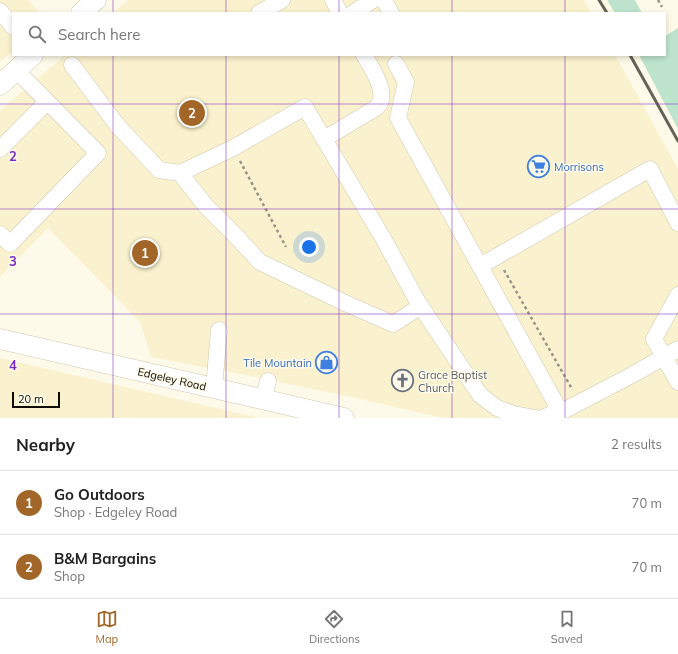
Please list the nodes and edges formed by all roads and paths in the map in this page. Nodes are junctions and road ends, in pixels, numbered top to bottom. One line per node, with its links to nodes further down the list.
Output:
1 (96, 0): 8 (main road)
2 (282, 0): 9 (lane)
3 (333, 0): 10 (lane)
4 (373, 0): 11 (lane)
5 (384, 0): 12 (lane)
6 (659, 0): 7 (path)
7 (662, 7)
8 (82, 12)
9 (261, 12)
10 (339, 12)
11 (354, 12)
12 (390, 12)
13 (32, 56): 17 (main road)
14 (365, 56): 20 (lane)
15 (396, 64): 28 (lane)
16 (72, 65): 23 (lane)
17 (16, 70): 18 (main road); 19 (lane)
18 (0, 85)
19 (47, 102): 22 (lane); 25 (lane)
20 (324, 139): 21 (lane); 30 (lane)
21 (233, 148): 23 (lane); 26 (path)
22 (0, 149)
23 (180, 172): 30 (lane)
24 (678, 223): 27 (lane)
25 (0, 234)
26 (286, 247)
27 (497, 256): 28 (lane); 37 (path)
28 (480, 266): 38 (lane)
29 (678, 294): 34 (lane)
30 (421, 306): 38 (lane)
31 (219, 330): 36 (lane)
32 (0, 339): 36 (main road, Edgeley Road)
33 (678, 349): 34 (lane)
34 (664, 358): 35 (lane); 37 (lane)
35 (678, 382)
36 (214, 388): 39 (main road, Edgeley Road)
37 (579, 403): 38 (lane)
38 (548, 416)
39 (344, 418)

